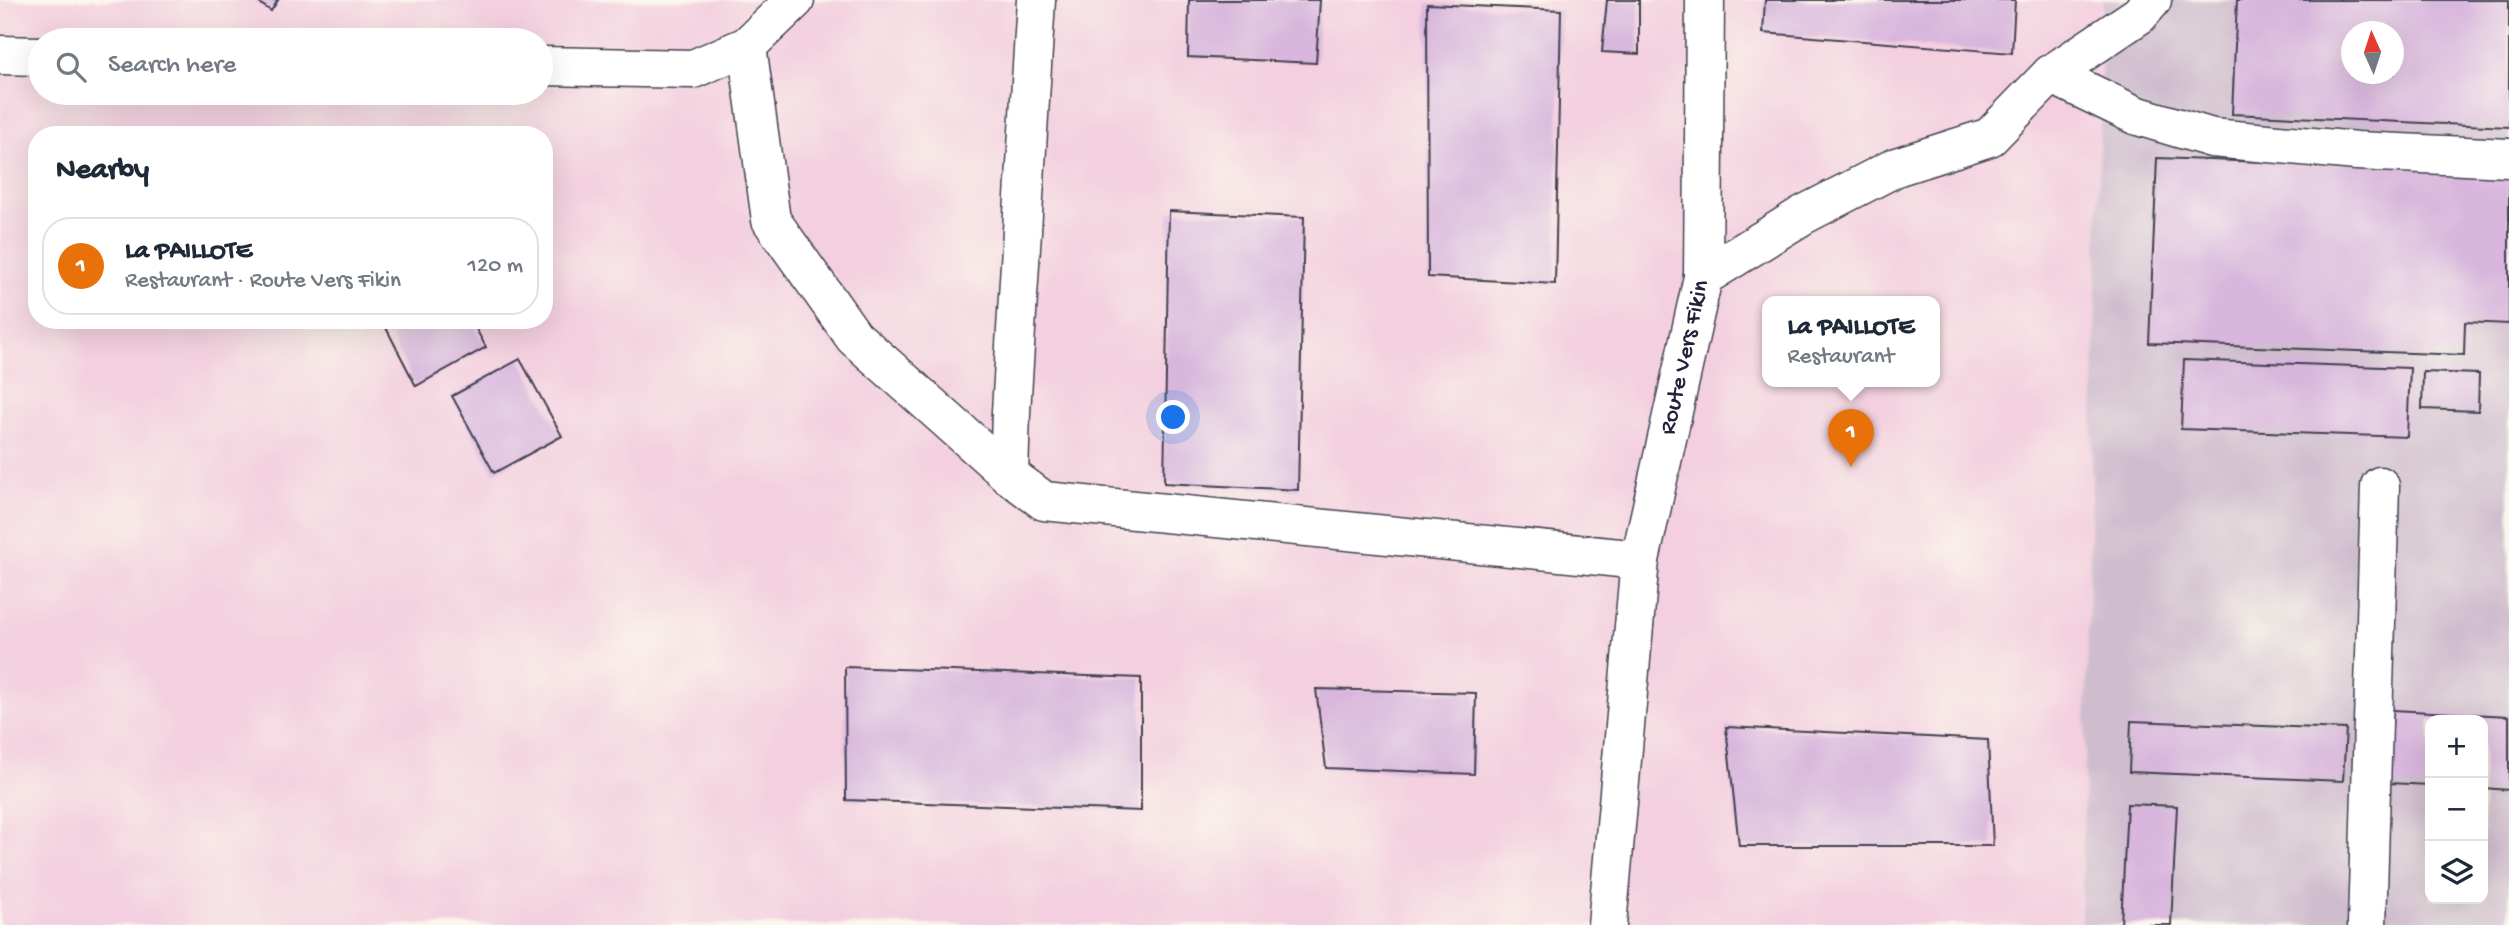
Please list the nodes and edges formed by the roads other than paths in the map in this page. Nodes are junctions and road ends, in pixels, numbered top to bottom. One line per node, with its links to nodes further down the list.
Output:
1 (795, 0): 5 (street)
2 (1036, 0): 12 (street)
3 (1704, 0): 11 (street)
4 (2152, 0): 9 (street, Route Vers Fikin)
5 (747, 46): 8 (street); 12 (street)
6 (0, 55): 7 (street)
7 (28, 55)
8 (553, 66)
9 (2051, 74): 10 (street); 11 (street, Route Vers Fikin)
10 (2509, 158)
11 (1703, 277): 14 (street, Route Vers Fikin)
12 (1009, 475): 14 (street)
13 (2380, 486): 16 (street)
14 (1640, 560): 15 (street, Route Vers Fikin)
15 (1607, 925)
16 (2367, 925)

